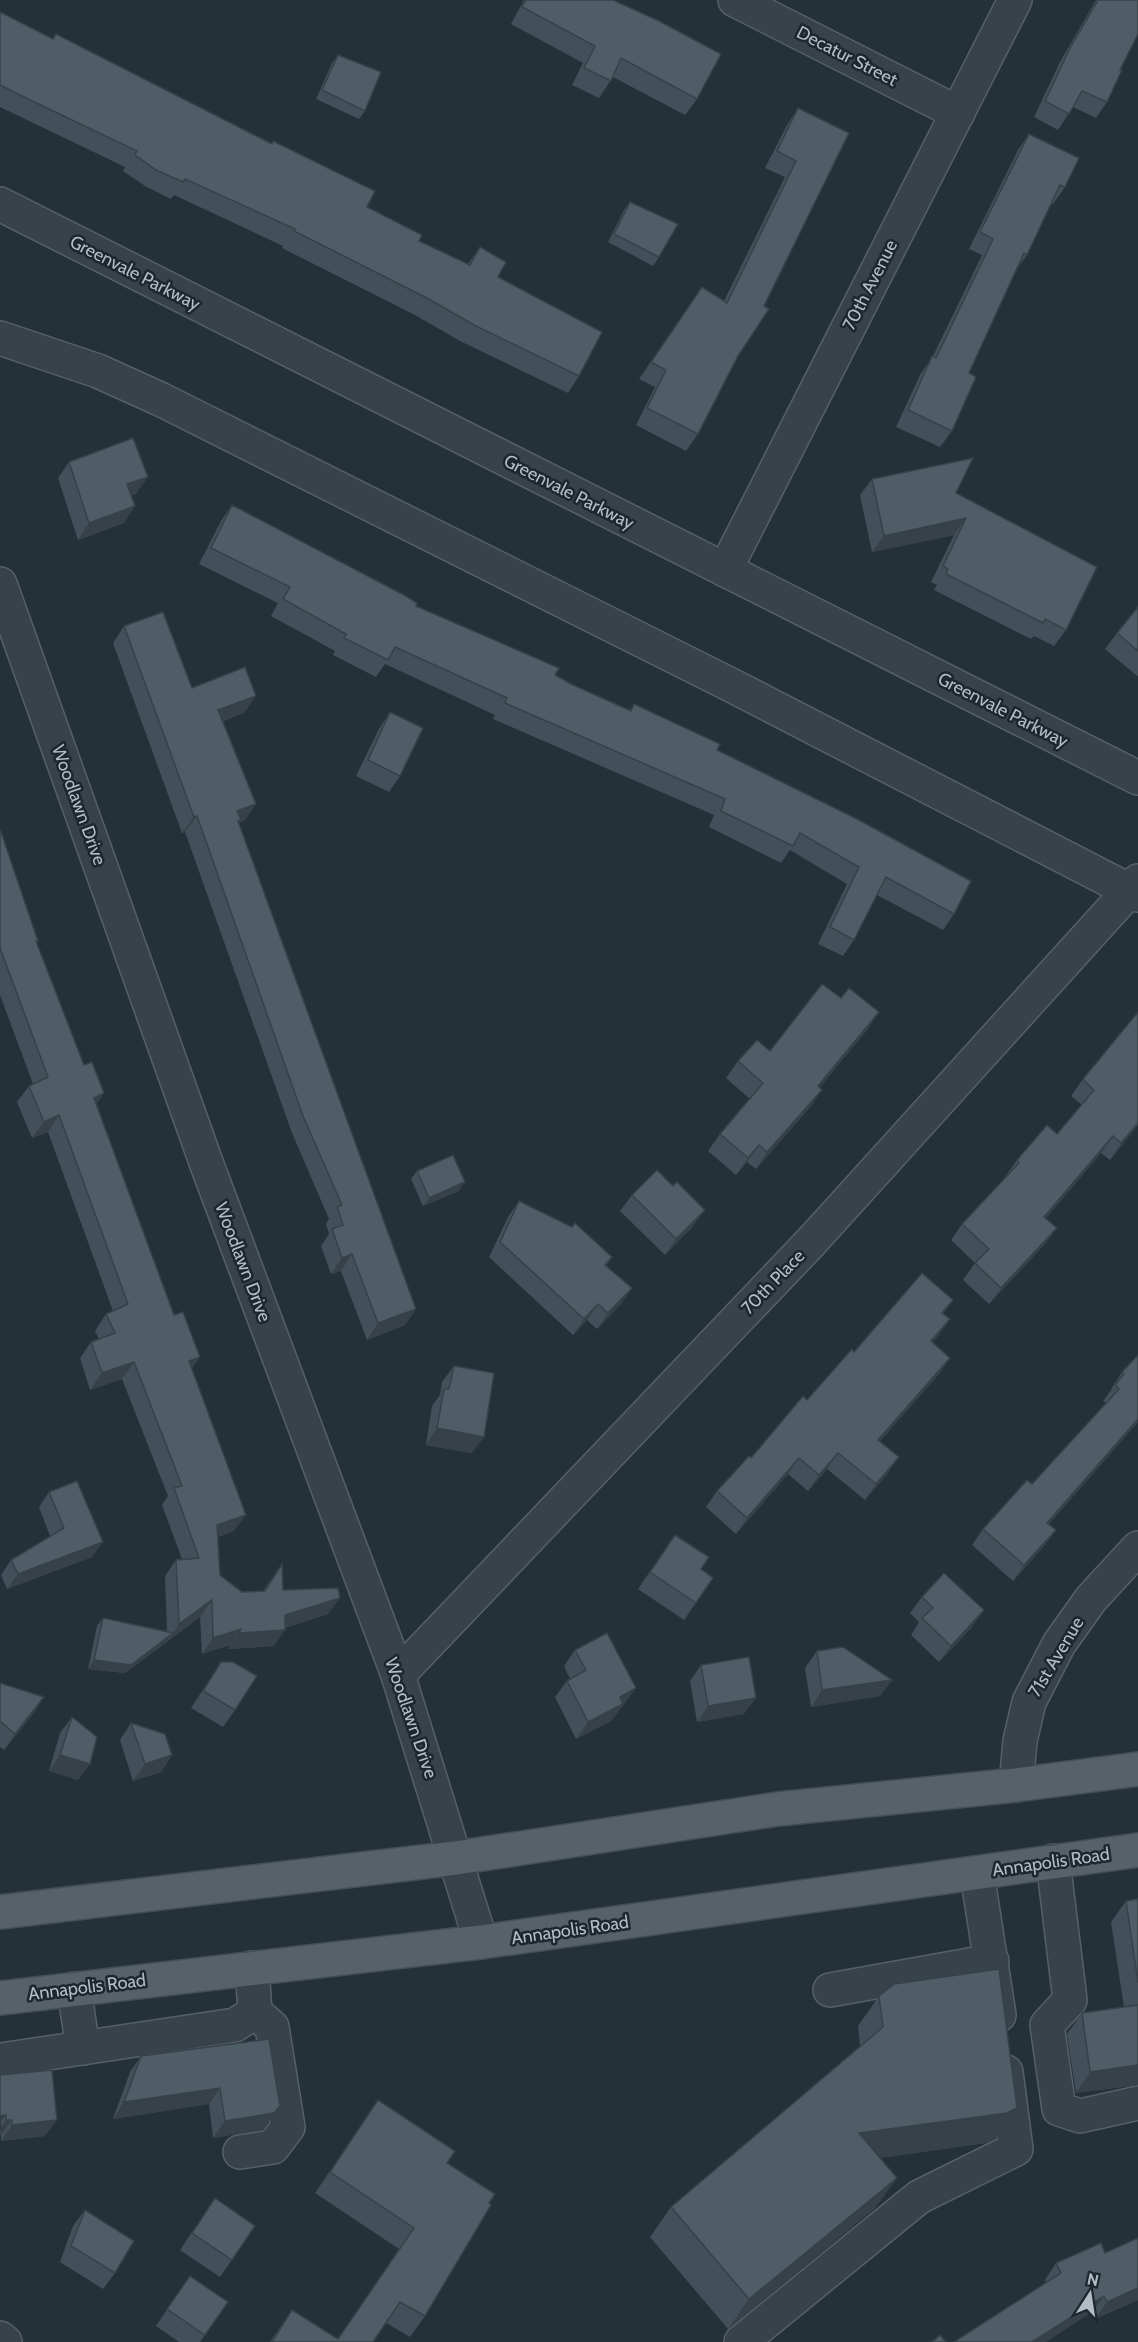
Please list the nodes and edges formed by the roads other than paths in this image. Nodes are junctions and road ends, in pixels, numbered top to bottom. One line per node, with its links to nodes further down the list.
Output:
1 (735, 0): 3 (street, Decatur Street)
2 (1015, 0): 3 (street, 70th Avenue)
3 (958, 113): 6 (street, 70th Avenue)
4 (0, 204): 6 (street, Greenvale Parkway)
5 (0, 338): 9 (street)
6 (725, 570): 8 (street, Greenvale Parkway)
7 (0, 584): 11 (street, Woodlawn Drive)
8 (1138, 778)
9 (1135, 889): 11 (street, 70th Place)
10 (1138, 1548): 13 (street, 71st Avenue)
11 (398, 1675): 15 (street, Woodlawn Drive)
12 (1138, 1769): 13 (main road)
13 (1016, 1785): 15 (main road)
14 (1138, 1850): 16 (main road, Annapolis Road)
15 (456, 1858): 18 (main road); 19 (street, Woodlawn Drive)
16 (1053, 1861): 17 (main road, Annapolis Road); 28 (street)
17 (977, 1873): 19 (main road, Annapolis Road); 20 (street)
18 (0, 1912)
19 (481, 1942): 21 (main road, Annapolis Road)
20 (992, 1961): 23 (street); 32 (street)
21 (252, 1968): 22 (main road, Annapolis Road); 25 (street)
22 (74, 1989): 24 (main road, Annapolis Road); 26 (street)
23 (830, 1990)
24 (0, 1998)
25 (255, 2012): 26 (street); 29 (street)
26 (83, 2048): 27 (street)
27 (2, 2060)
28 (1138, 2103)
29 (240, 2152)
30 (0, 2338): 31 (street)
31 (5, 2342)
32 (741, 2342)

